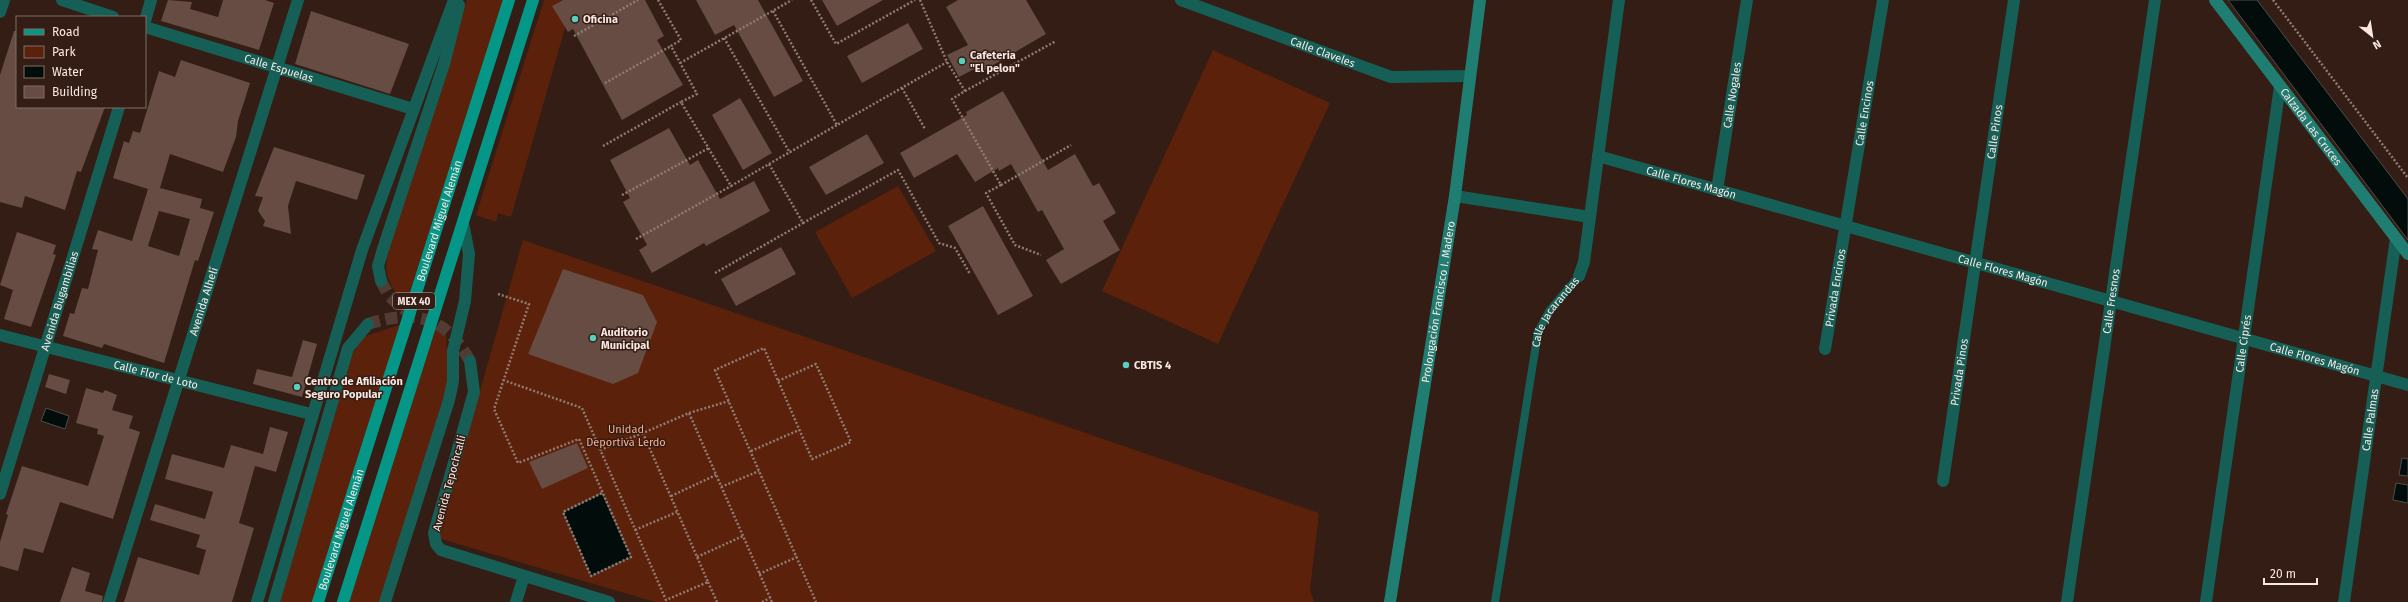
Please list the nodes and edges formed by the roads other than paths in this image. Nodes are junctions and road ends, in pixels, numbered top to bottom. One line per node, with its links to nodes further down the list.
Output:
1 (4, 0): 17 (street)
2 (62, 0): 18 (street)
3 (151, 0): 19 (street)
4 (298, 0): 21 (street, Avenida Alhelí)
5 (454, 0): 25 (street)
6 (460, 0): 36 (street)
7 (509, 0): 54 (main road, Boulevard Miguel Alemán / MEX 40)
8 (533, 0): 30 (main road, Boulevard Miguel Alemán / MEX 40)
9 (1181, 0): 22 (street, Calle Claveles)
10 (1480, 0): 22 (main road, Prolongación Francisco I. Madero)
11 (1619, 0): 26 (street, Calle Jacarandas)
12 (1746, 0): 27 (street, Calle Nogales)
13 (1883, 0): 31 (street, Calle Encinos)
14 (2014, 0): 34 (street, Calle Pinos)
15 (2156, 0): 37 (street, Calle Fresnos)
16 (2215, 0): 23 (main road, Calzada Las Cruces)
17 (0, 12)
18 (110, 16)
19 (146, 18)
20 (146, 27): 21 (street, Calle Espuelas)
21 (276, 67): 25 (street, Calle Espuelas); 45 (street, Avenida Alhelí)
22 (1469, 76): 28 (main road, Prolongación Francisco I. Madero)
23 (2280, 86): 32 (main road, Calzada Las Cruces); 40 (street, Calle Ciprés)
24 (119, 108): 41 (street, Avenida Bugambilias)
25 (413, 109): 47 (street)
26 (1598, 156): 27 (street, Calle Flores Magón); 29 (street, Calle Jacarandas)
27 (1717, 190): 31 (street, Calle Flores Magón)
28 (1455, 196): 29 (street); 59 (main road, Prolongación Francisco I. Madero)
29 (1590, 216): 35 (street, Calle Jacarandas)
30 (463, 223): 55 (main road, Boulevard Miguel Alemán / MEX 40); 56 (street)
31 (1846, 226): 34 (street, Calle Flores Magón); 42 (street, Privada Encinos)
32 (2396, 238): 33 (main road, Calzada Las Cruces); 44 (street, Calle Palmas)
33 (2408, 254)
34 (1975, 263): 37 (street, Calle Flores Magón); 48 (street, Privada Pinos)
35 (1579, 276): 60 (lane, Calle Jacarandas)
36 (381, 281)
37 (2112, 301): 40 (street, Calle Flores Magón); 61 (street, Calle Fresnos)
38 (368, 324): 53 (street)
39 (0, 336): 41 (street, Calle Flor de Loto)
40 (2244, 339): 44 (street, Calle Flores Magón); 62 (street, Calle Ciprés)
41 (45, 347): 45 (street, Calle Flor de Loto); 49 (street, Avenida Bugambilias)
42 (1825, 349)
43 (470, 361): 50 (street, Avenida Tepochcalli)
44 (2377, 376): 46 (street, Calle Flores Magón); 63 (street, Calle Palmas)
45 (179, 380): 47 (street, Calle Flor de Loto); 51 (street, Avenida Alhelí)
46 (2408, 385)
47 (311, 414): 52 (street)
48 (1943, 481)
49 (0, 494)
50 (524, 576): 57 (street); 58 (street, Avenida Tepochcalli)
51 (109, 602)
52 (256, 602)
53 (274, 602)
54 (318, 602)
55 (343, 602)
56 (385, 602)
57 (516, 602)
58 (609, 602)
59 (1390, 602)
60 (1495, 602)
61 (2067, 602)
62 (2206, 602)
63 (2344, 602)

